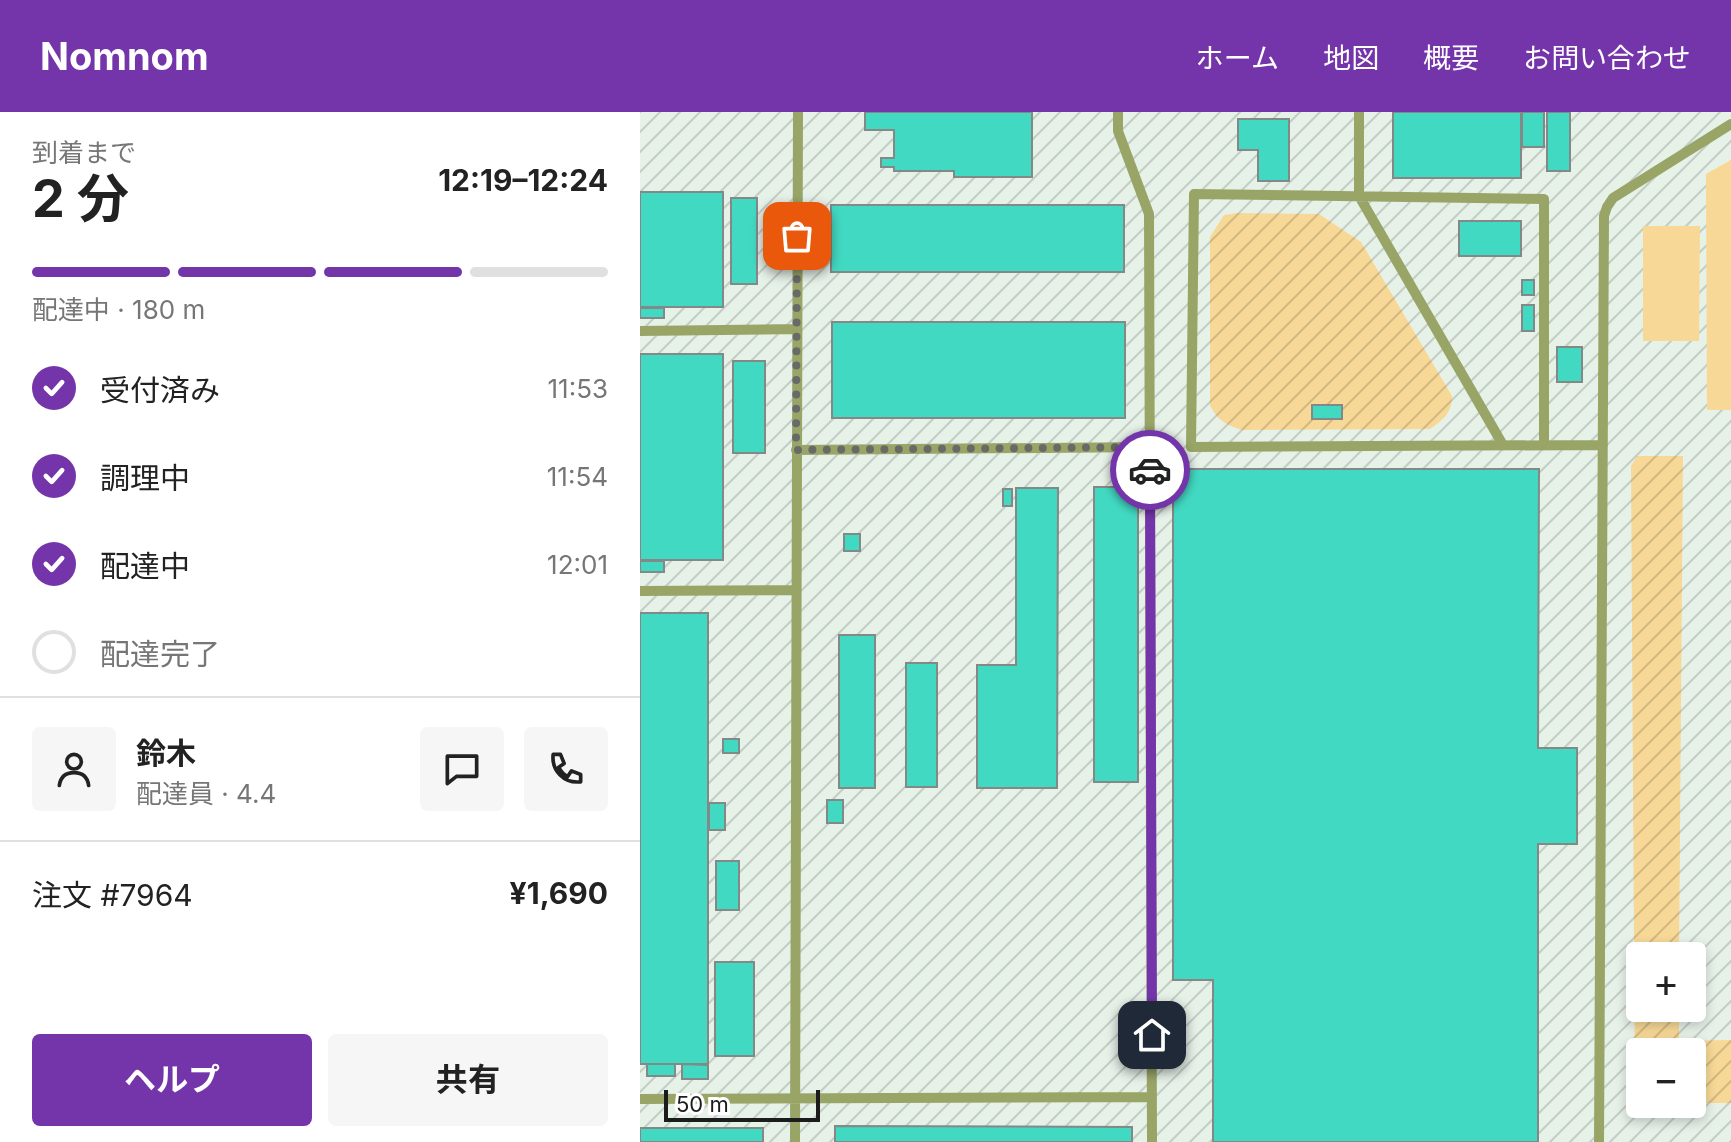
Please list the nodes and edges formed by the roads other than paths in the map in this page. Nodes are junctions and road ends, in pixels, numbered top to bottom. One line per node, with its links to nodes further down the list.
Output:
1 (798, 112): 6 (lane)
2 (1118, 112): 11 (lane)
3 (1359, 112): 5 (lane)
4 (1731, 124): 10 (lane)
5 (1359, 196): 8 (lane); 8 (lane); 9 (lane)
6 (797, 329): 7 (lane); 12 (lane)
7 (640, 331)
8 (1503, 445): 9 (lane)
9 (1544, 445): 10 (lane)
10 (1603, 445): 20 (lane)
11 (1150, 447): 12 (lane); 15 (lane)
12 (796, 450): 13 (lane)
13 (796, 590): 14 (lane); 16 (lane)
14 (640, 591)
15 (1152, 1097): 16 (lane); 19 (lane)
16 (795, 1098): 17 (lane); 18 (lane)
17 (640, 1099)
18 (795, 1142)
19 (1152, 1142)
20 (1599, 1142)

